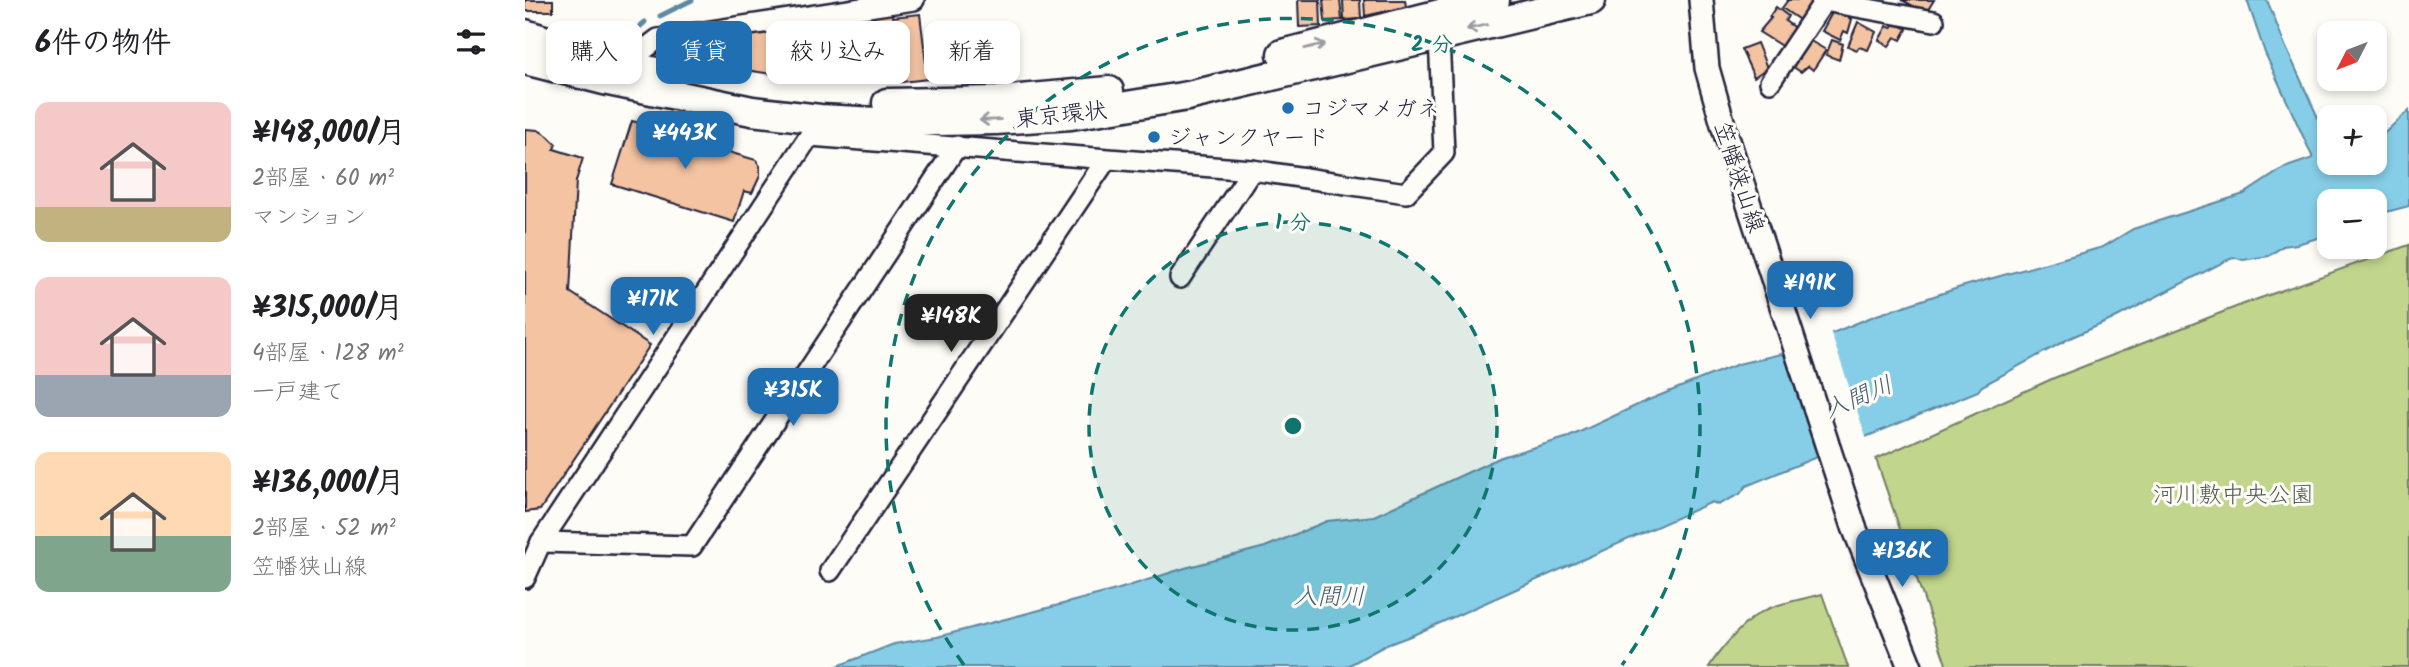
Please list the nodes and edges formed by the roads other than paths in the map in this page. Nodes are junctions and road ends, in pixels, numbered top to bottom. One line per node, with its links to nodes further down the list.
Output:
1 (914, 0): 10 (street)
2 (1591, 0): 8 (highway, 東京環状, one-way to 8)
3 (1701, 0): 22 (main road, 笠幡狭山線)
4 (1825, 1): 6 (street); 13 (street)
5 (1477, 2): 12 (highway, 東京環状, one-way to 5)
6 (1934, 21)
7 (525, 34): 9 (highway, 東京環状)
8 (1439, 36): 14 (highway, 東京環状, one-way to 14); 17 (street)
9 (546, 41)
10 (642, 51)
11 (525, 60): 14 (highway, 東京環状)
12 (642, 69)
13 (1770, 82)
14 (815, 127): 15 (street); 19 (street)
15 (957, 146): 16 (street); 19 (street)
16 (1106, 160): 17 (street); 20 (street)
17 (1252, 170): 18 (street)
18 (1180, 278)
19 (541, 542): 21 (street)
20 (830, 571)
21 (525, 578)
22 (1910, 667)

